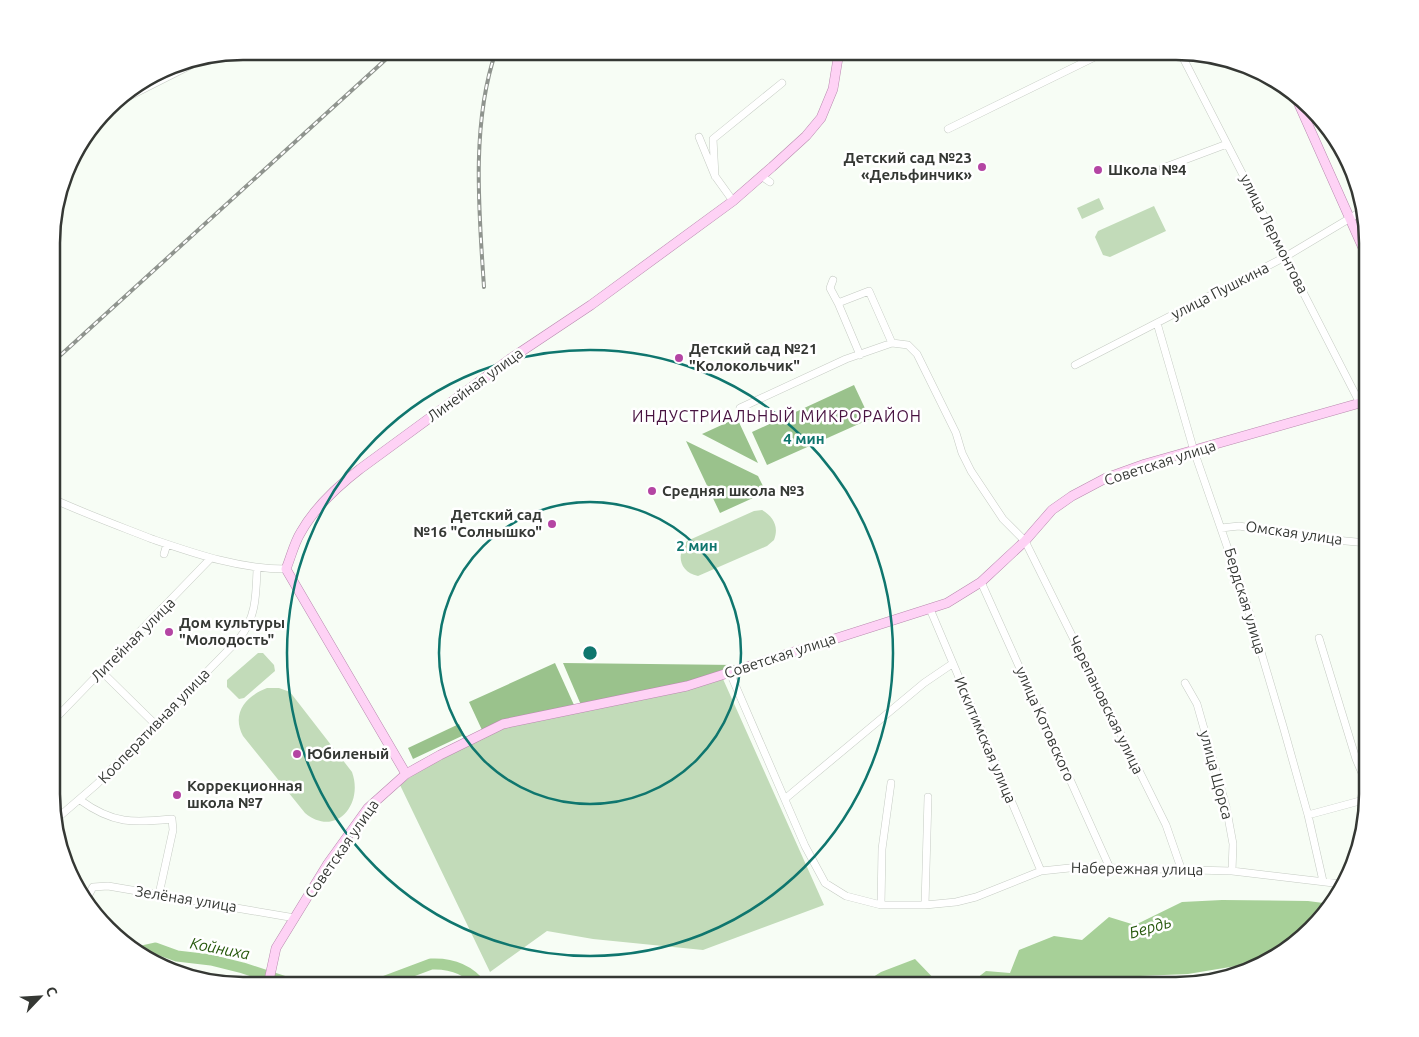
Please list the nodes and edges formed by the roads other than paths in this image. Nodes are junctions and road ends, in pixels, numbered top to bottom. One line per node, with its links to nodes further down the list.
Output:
1 (838, 60): 13 (main road, Линейная улица)
2 (1089, 60): 8 (street)
3 (1184, 60): 10 (street, улица Лермонтова)
4 (174, 74): 6 (street)
5 (782, 83): 12 (street)
6 (154, 84)
7 (1302, 111): 17 (main road)
8 (948, 129)
9 (699, 137): 12 (street)
10 (1227, 144): 11 (street); 19 (street, улица Лермонтова)
11 (1164, 168)
12 (715, 176): 15 (street)
13 (761, 176): 14 (street); 15 (main road, Линейная улица)
14 (770, 182)
15 (733, 200): 38 (main road, Линейная улица)
16 (1356, 214): 17 (street, улица Пушкина)
17 (1350, 217): 18 (main road); 19 (street, улица Пушкина)
18 (1359, 238)
19 (1285, 257): 22 (street, улица Пушкина); 26 (street, улица Лермонтова)
20 (833, 280): 21 (street)
21 (838, 303): 23 (street); 24 (street)
22 (1158, 323): 25 (street, улица Пушкина); 29 (street, Бердская улица)
23 (892, 343): 24 (street); 32 (street, Черепановская улица)
24 (860, 355): 28 (street)
25 (1075, 365)
26 (1359, 392)
27 (1359, 402): 29 (main road, Советская улица)
28 (740, 408)
29 (1194, 451): 31 (street, Бердская улица); 32 (main road, Советская улица)
30 (60, 502): 34 (street)
31 (1221, 528): 33 (street, Омская улица); 56 (street, Бердская улица)
32 (1025, 541): 39 (main road, Советская улица); 59 (street, Черепановская улица)
33 (1359, 542)
34 (167, 544): 35 (street); 36 (street)
35 (164, 554)
36 (211, 558): 37 (street); 43 (street, Литейная улица)
37 (257, 569): 38 (street); 47 (street, Кооперативная улица)
38 (286, 569): 49 (main road)
39 (980, 582): 40 (main road, Советская улица); 57 (street, улица Котовского)
40 (930, 609): 42 (street, Искитимская улица); 44 (main road, Советская улица)
41 (1319, 638): 48 (street)
42 (952, 664): 52 (street); 58 (street, Искитимская улица)
43 (101, 671): 46 (street, Литейная улица); 47 (street)
44 (730, 673): 49 (main road, Советская улица); 52 (street, Набережная улица)
45 (1185, 683): 60 (street, улица Щорса)
46 (60, 713)
47 (156, 725): 53 (street, Кооперативная улица)
48 (1359, 766)
49 (406, 774): 67 (main road, Советская улица)
50 (890, 784): 65 (street)
51 (928, 797): 66 (street)
52 (786, 798): 65 (street, Набережная улица)
53 (80, 800): 55 (street, Кооперативная улица); 64 (street)
54 (1359, 801): 56 (street)
55 (61, 815)
56 (1308, 815): 61 (street, Бердская улица)
57 (1108, 866): 58 (street, Набережная улица); 59 (street, Набережная улица)
58 (1041, 871): 66 (street, Набережная улица)
59 (1182, 871): 60 (street, Набережная улица)
60 (1232, 871): 61 (street, Набережная улица)
61 (1322, 881): 62 (street, Набережная улица)
62 (1335, 883)
63 (90, 893): 64 (street, Зелёная улица)
64 (159, 894): 67 (street, Зелёная улица)
65 (882, 905): 66 (street, Набережная улица)
66 (924, 905)
67 (295, 918): 68 (main road, Советская улица)
68 (270, 977)

